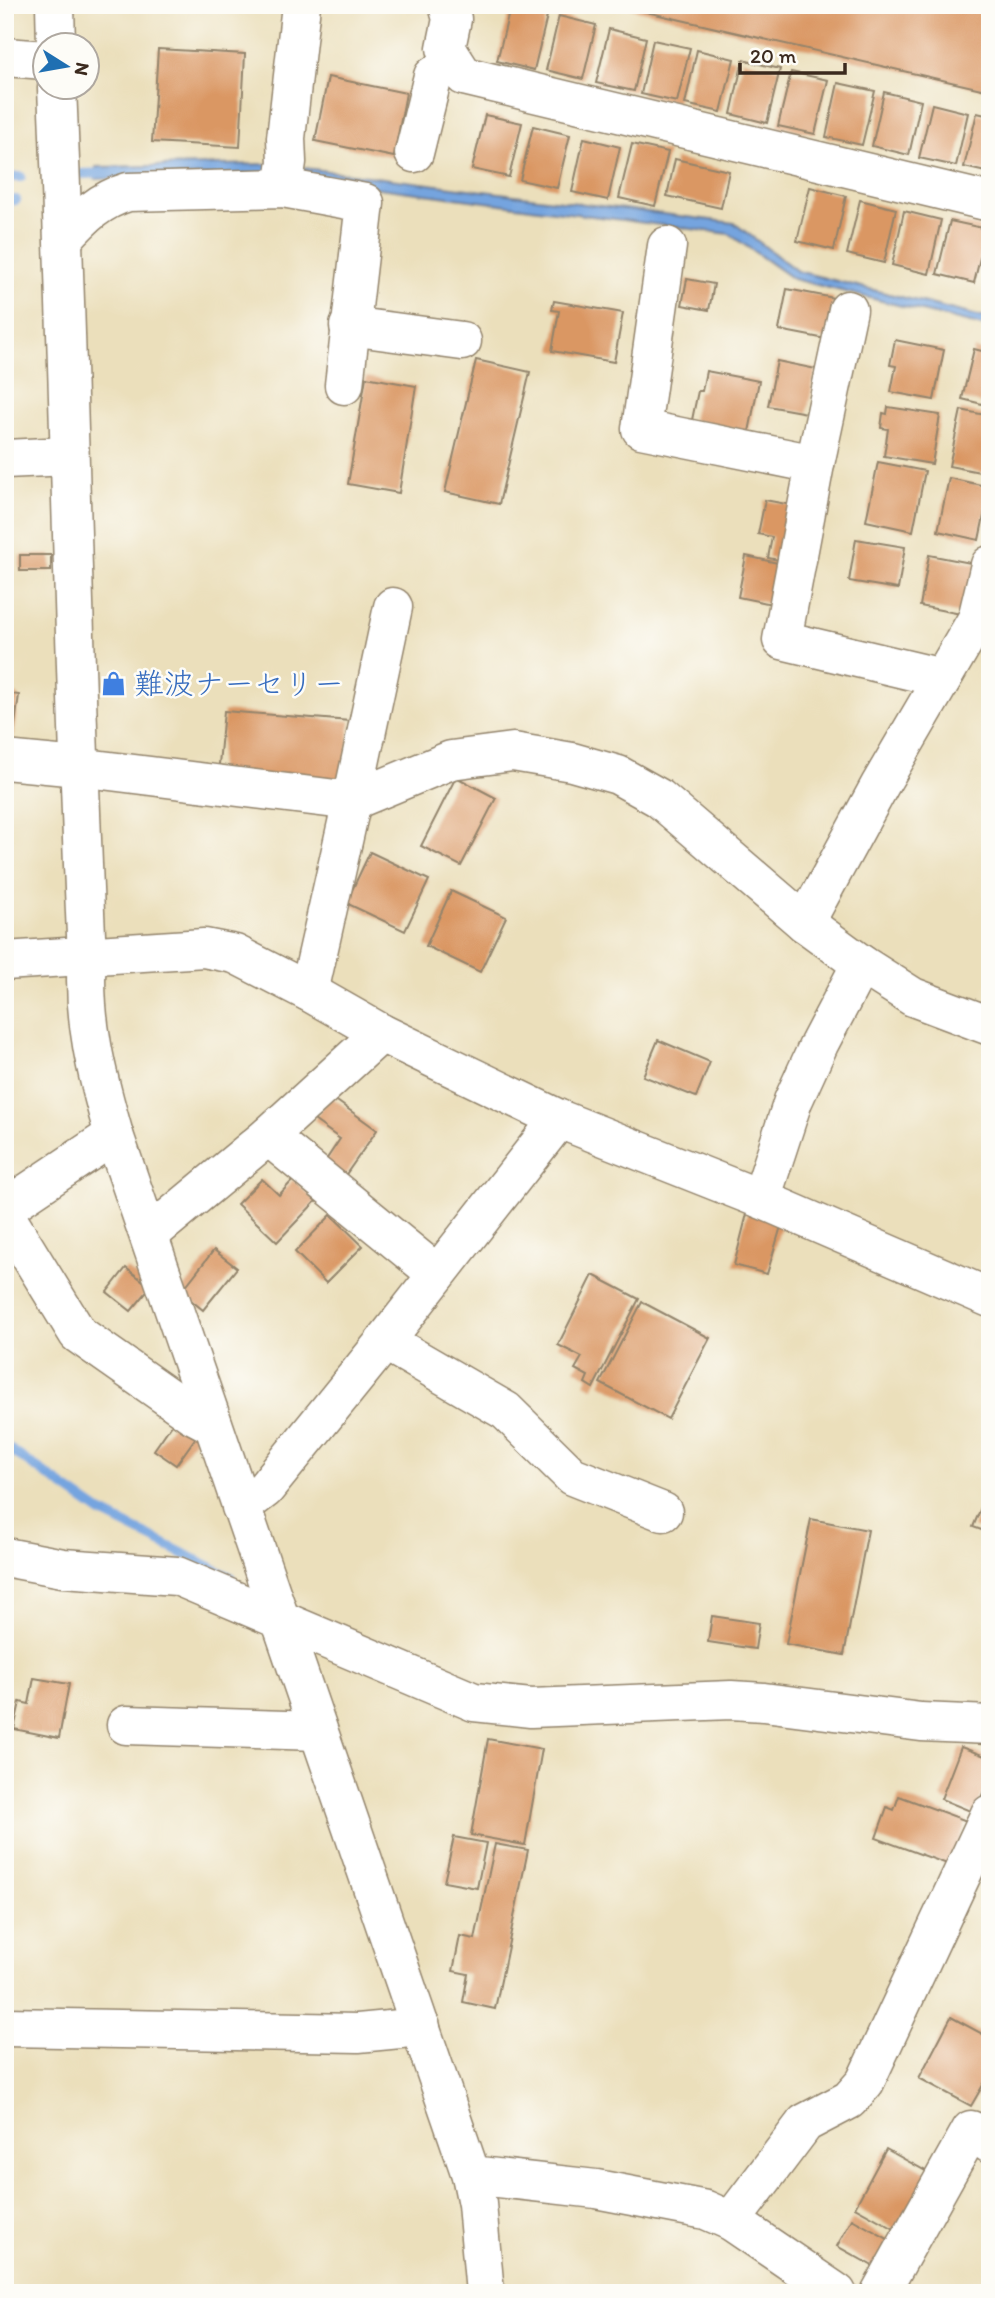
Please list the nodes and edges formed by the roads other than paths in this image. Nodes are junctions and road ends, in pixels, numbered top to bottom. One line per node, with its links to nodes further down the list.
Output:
1 (55, 5): 4 (street)
2 (301, 5): 10 (street)
3 (448, 5): 7 (street)
4 (56, 32)
5 (5, 58): 6 (street)
6 (32, 59)
7 (454, 62): 9 (street); 11 (street)
8 (58, 102): 12 (street)
9 (414, 153)
10 (285, 176): 12 (street); 15 (street)
11 (990, 202)
12 (64, 238): 18 (street)
13 (667, 246): 20 (street)
14 (848, 310): 20 (street)
15 (349, 326): 16 (street); 17 (street)
16 (462, 341)
17 (344, 385)
18 (69, 456): 19 (street); 25 (street)
19 (5, 459)
20 (815, 464): 23 (street)
21 (990, 565): 23 (street)
22 (393, 607): 26 (street)
23 (942, 678): 27 (street)
24 (5, 761): 25 (street)
25 (78, 767): 26 (street); 28 (street)
26 (352, 802): 27 (street); 31 (street)
27 (805, 923): 30 (street)
28 (87, 956): 29 (street); 31 (street); 35 (street)
29 (5, 961)
30 (860, 964): 32 (street); 37 (street)
31 (311, 982): 33 (street)
32 (990, 1026)
33 (381, 1033): 34 (street); 36 (street)
34 (559, 1119): 37 (street); 41 (street)
35 (114, 1135): 38 (street); 40 (street)
36 (268, 1136): 40 (street); 41 (street)
37 (764, 1191): 42 (street)
38 (5, 1208)
39 (5, 1215): 44 (street)
40 (149, 1234): 44 (street)
41 (436, 1274): 43 (street)
42 (990, 1298)
43 (385, 1341): 45 (street); 46 (street)
44 (213, 1425): 45 (street)
45 (241, 1507): 48 (street)
46 (663, 1512)
47 (5, 1556): 48 (street)
48 (278, 1618): 49 (street); 51 (street)
49 (990, 1725)
50 (126, 1726): 51 (street)
51 (318, 1731): 54 (street)
52 (990, 1814): 57 (street)
53 (5, 2027): 54 (street)
54 (421, 2027): 56 (street)
55 (990, 2144): 60 (street)
56 (471, 2175): 57 (street); 58 (street)
57 (732, 2221): 59 (street)
58 (485, 2293)
59 (837, 2293)
60 (880, 2293)

